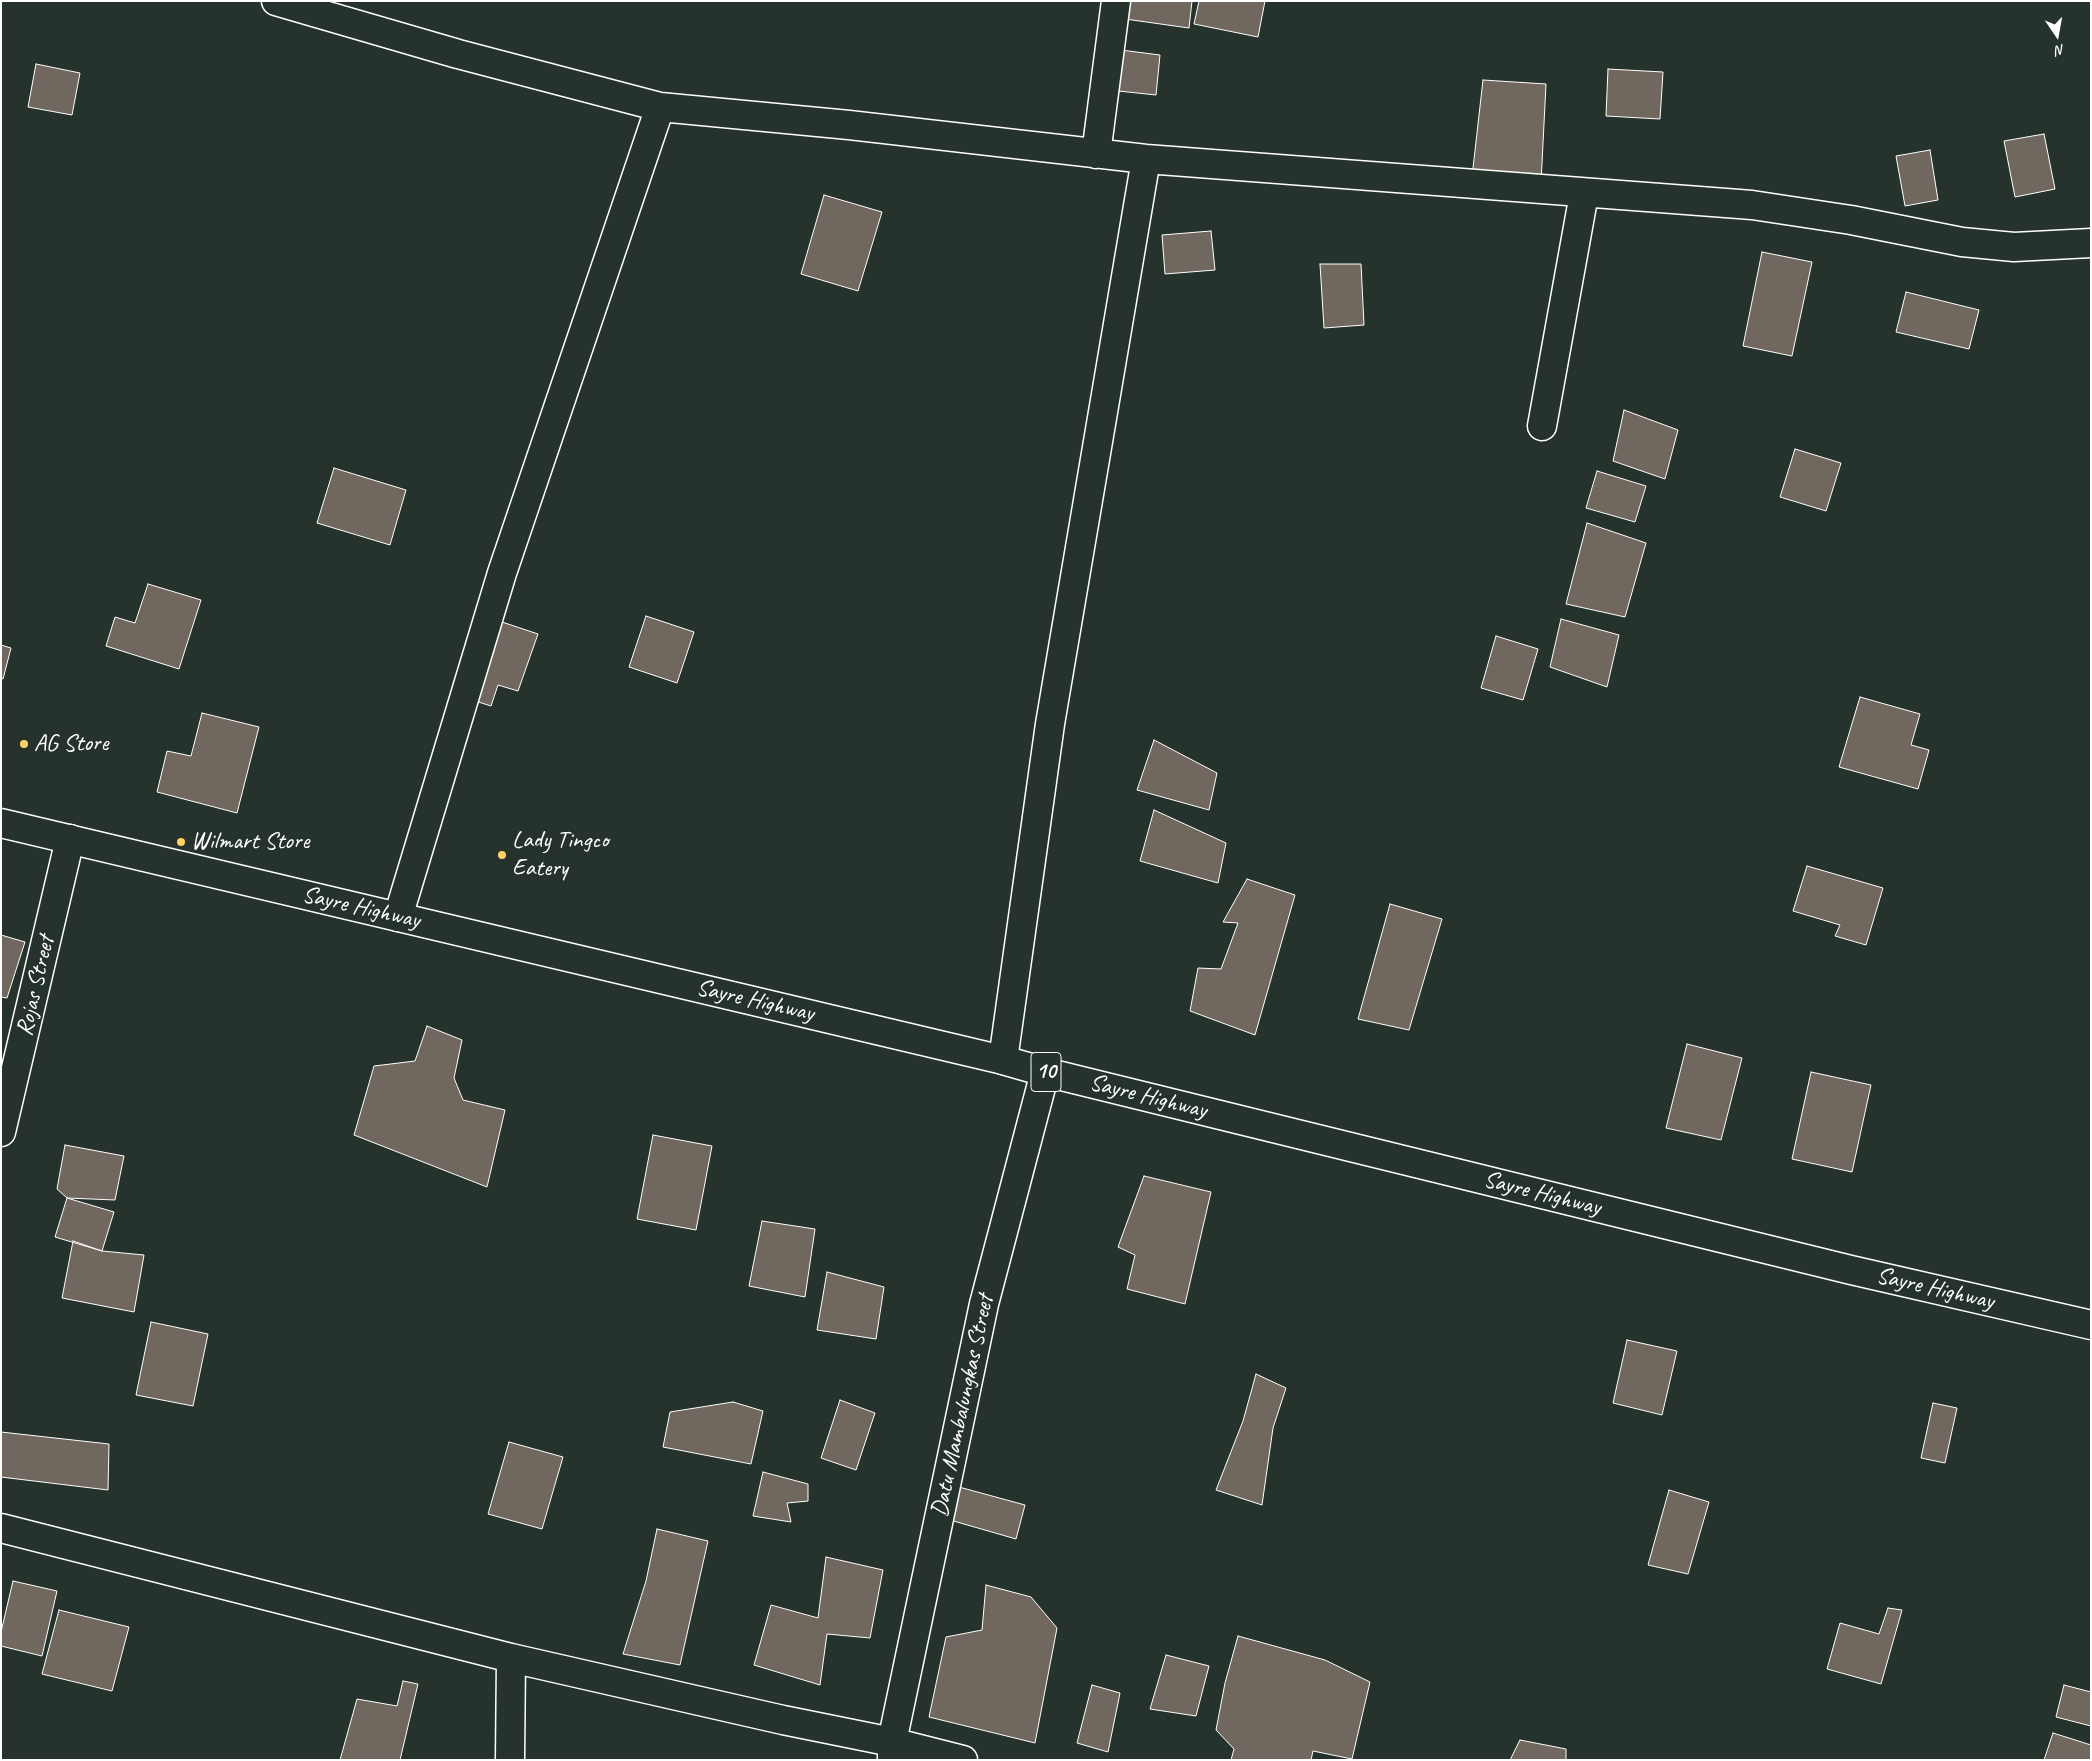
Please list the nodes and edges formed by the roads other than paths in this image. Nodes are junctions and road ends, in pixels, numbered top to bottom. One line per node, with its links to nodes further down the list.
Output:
1 (276, 1): 3 (main road)
2 (1116, 1): 4 (main road)
3 (660, 107): 4 (main road); 11 (main road)
4 (1096, 154): 5 (main road)
5 (1146, 159): 6 (main road); 12 (main road)
6 (1584, 194): 7 (main road); 8 (main road)
7 (2091, 243)
8 (1542, 426)
9 (1, 823): 10 (main road, Sayre Highway / 10)
10 (70, 839): 11 (main road, Sayre Highway / 10); 14 (main road, Rojas Street)
11 (398, 917): 12 (main road, Sayre Highway / 10)
12 (1003, 1060): 13 (main road, Sayre Highway / 10)
13 (1045, 1072): 15 (main road, Sayre Highway / 10); 18 (main road, Datu Mambalungkas Street)
14 (1, 1132)
15 (2091, 1325)
16 (1, 1528): 17 (main road)
17 (511, 1658): 18 (main road); 19 (main road)
18 (892, 1751): 20 (main road)
19 (510, 1760)
20 (964, 1760)

